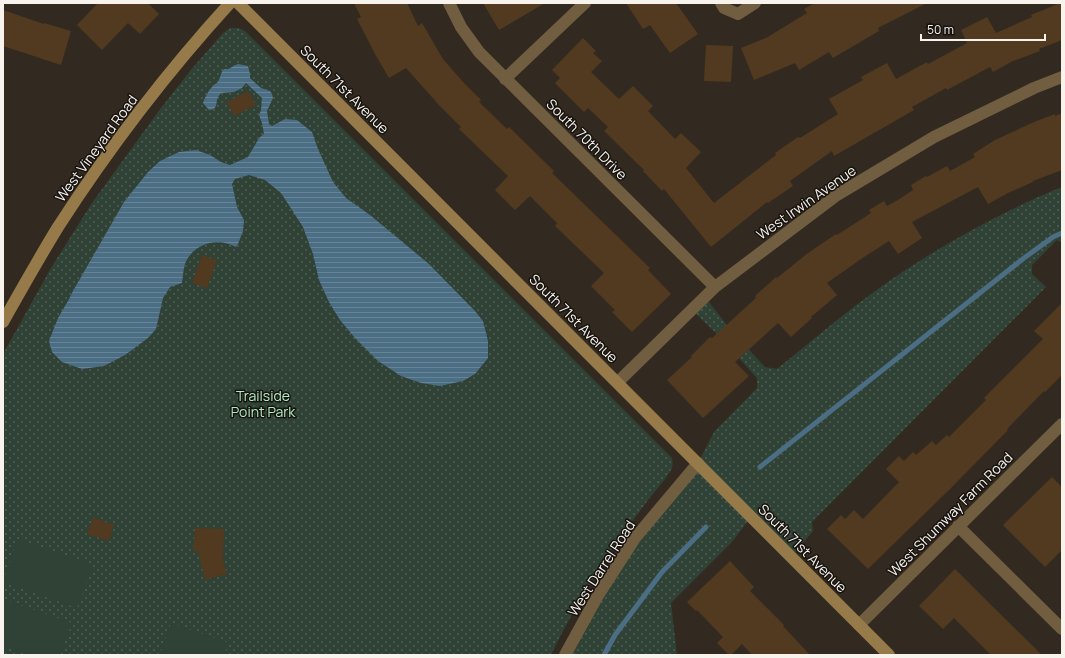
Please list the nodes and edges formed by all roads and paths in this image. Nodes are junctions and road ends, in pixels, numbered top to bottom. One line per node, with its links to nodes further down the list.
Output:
1 (230, 3): 10 (street, West Vineyard Road)
2 (238, 3): 11 (street, South 71st Avenue)
3 (449, 3): 8 (street, South 70th Drive)
4 (585, 3): 8 (street)
5 (721, 3): 6 (street)
6 (755, 3)
7 (1062, 77): 9 (street, West Irwin Avenue)
8 (505, 79): 9 (street, South 70th Drive)
9 (715, 287): 11 (street, West Irwin Avenue)
10 (3, 322)
11 (618, 382): 13 (street, South 71st Avenue)
12 (1062, 424): 14 (street, West Shumway Farm Road)
13 (698, 463): 15 (street, South 71st Avenue); 17 (street, West Darrel Road)
14 (958, 526): 15 (street, West Shumway Farm Road); 16 (street)
15 (859, 625): 18 (street, South 71st Avenue)
16 (1062, 630)
17 (565, 655)
18 (889, 655)

